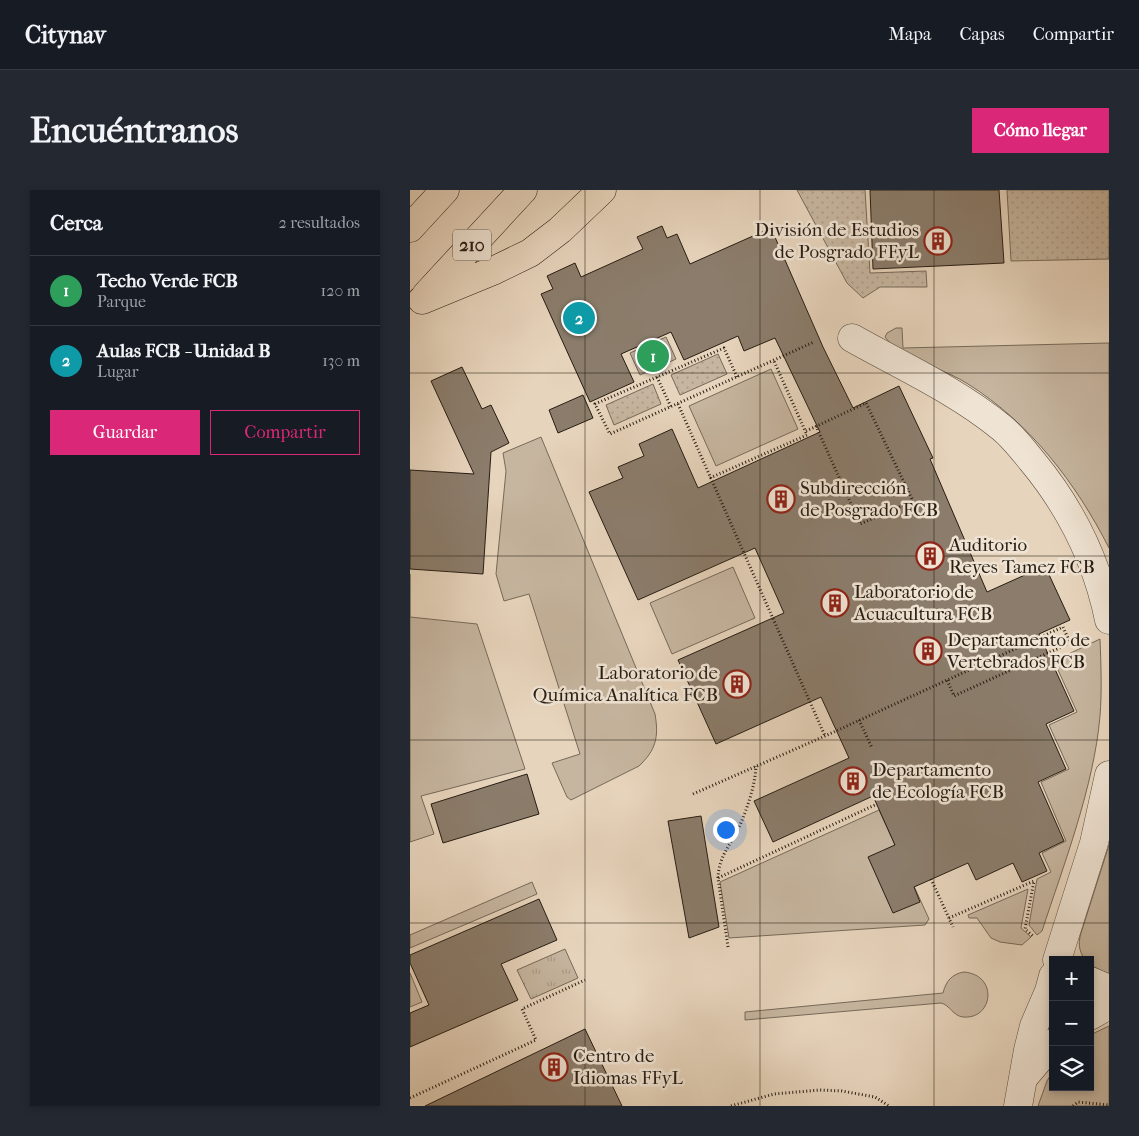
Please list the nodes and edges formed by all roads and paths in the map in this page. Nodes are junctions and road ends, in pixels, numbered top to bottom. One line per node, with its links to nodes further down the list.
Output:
1 (445, 190): 4 (highway)
2 (522, 190): 5 (highway, 210)
3 (602, 190): 5 (highway)
4 (410, 228)
5 (416, 306)
6 (852, 338): 16 (street)
7 (814, 342): 8 (path)
8 (774, 361): 10 (path); 14 (path)
9 (657, 377): 10 (path); 12 (path); 12 (path)
10 (737, 377): 11 (path)
11 (678, 404): 12 (path); 15 (path)
12 (671, 407)
13 (816, 426): 13 (path); 14 (path)
14 (806, 431): 15 (path)
15 (710, 478): 19 (path)
16 (1109, 620)
17 (947, 680): 17 (path); 18 (path)
18 (859, 720): 19 (path); 20 (path)
19 (824, 736): 21 (path)
20 (872, 748)
21 (756, 766): 23 (path); 25 (path)
22 (1109, 775): 31 (street)
23 (692, 794)
24 (877, 804): 25 (path)
25 (718, 878): 30 (path)
26 (931, 879): 27 (path)
27 (948, 918): 28 (path); 29 (path)
28 (953, 927)
29 (1034, 938)
30 (728, 947)
31 (1058, 956)
32 (585, 980): 39 (path)
33 (1094, 983): 35 (street)
34 (1049, 987): 40 (street)
35 (1109, 989)
36 (1109, 1005): 37 (street)
37 (1094, 1014)
38 (1051, 1046): 40 (street)
39 (410, 1098)
40 (1019, 1098)
41 (1078, 1104): 42 (path); 45 (path)
42 (1109, 1105)
43 (731, 1106): 44 (path)
44 (889, 1106)
45 (1073, 1106)

